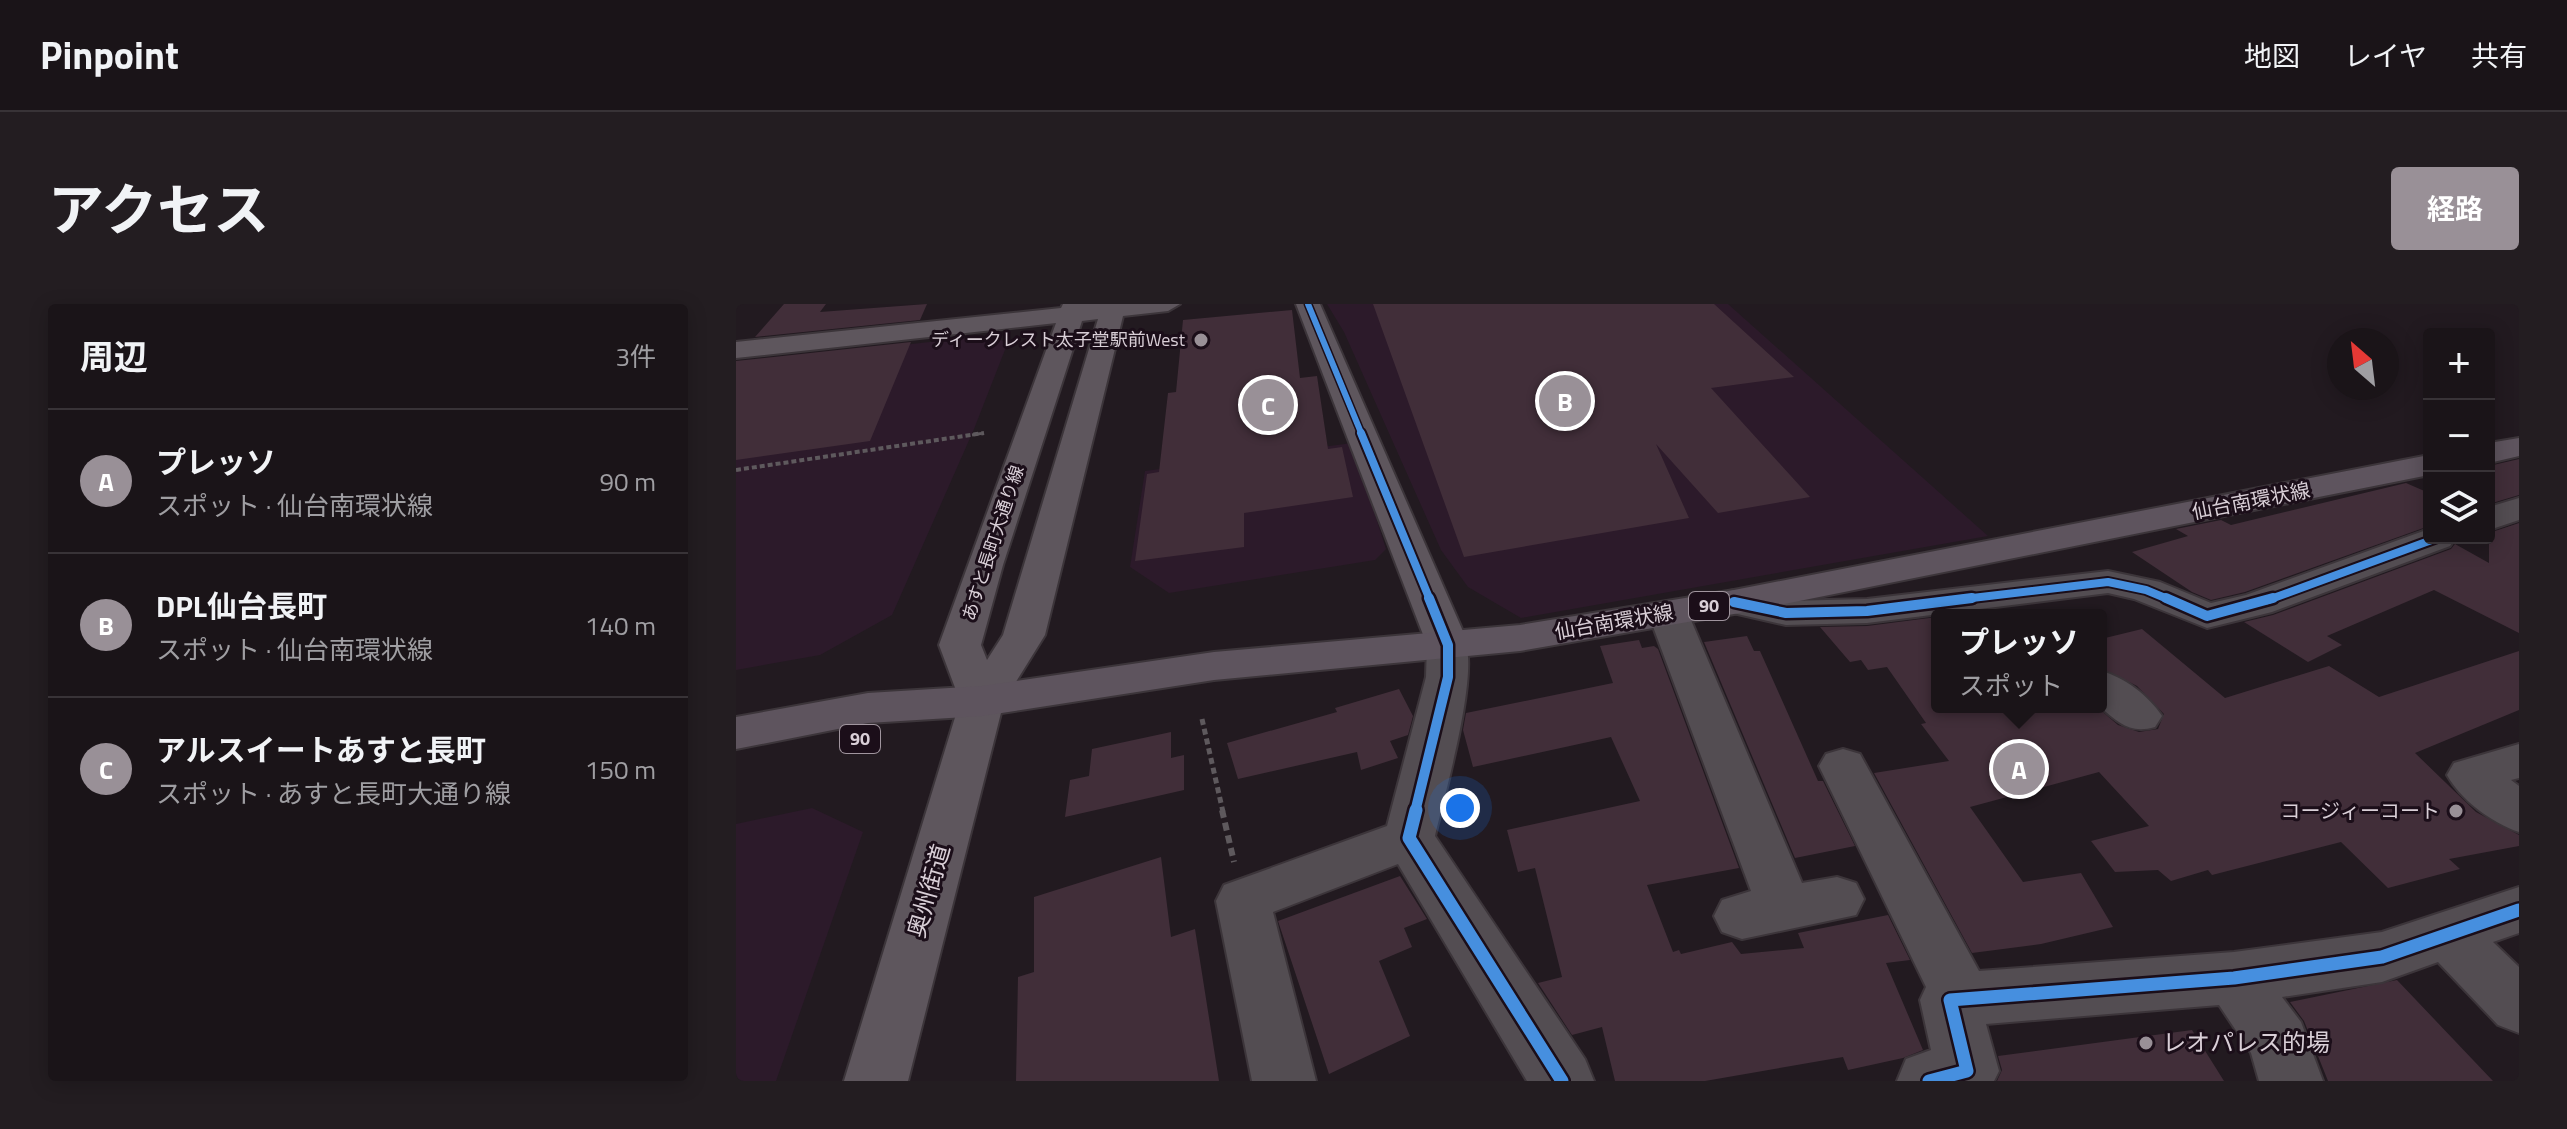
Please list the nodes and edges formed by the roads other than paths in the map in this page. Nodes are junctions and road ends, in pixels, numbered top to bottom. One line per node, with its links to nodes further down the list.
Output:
1 (1168, 304): 3 (main road)
2 (1308, 304): 15 (main road)
3 (1114, 307): 4 (main road); 17 (main road)
4 (1073, 309): 5 (main road); 17 (main road, あすと長町大通り線)
5 (736, 350)
6 (2519, 447): 7 (main road)
7 (2495, 452)
8 (2423, 466): 12 (main road, 仙台南環状線 / 90)
9 (2519, 508): 10 (street)
10 (2495, 517)
11 (2423, 543): 13 (street)
12 (1734, 602): 13 (street); 14 (main road, 仙台南環状線 / 90)
13 (2006, 605)
14 (1668, 613): 15 (main road, 仙台南環状線 / 90); 25 (street)
15 (1448, 645): 17 (main road, 仙台南環状線 / 90); 24 (street)
16 (2107, 690): 18 (street)
17 (982, 701): 19 (main road, 仙台南環状線 / 90); 21 (main road, 仙台南環状線 / 90); 31 (main road, 奥州街道)
18 (2139, 716)
19 (736, 733)
20 (2519, 761): 23 (street)
21 (736, 763)
22 (1843, 766): 29 (street)
23 (2519, 813)
24 (1409, 838): 32 (street); 33 (street)
25 (1788, 908)
26 (2519, 910): 27 (street)
27 (2447, 934): 28 (street); 30 (street)
28 (2234, 978): 29 (street); 35 (street)
29 (1962, 998): 34 (street)
30 (2519, 1006)
31 (876, 1081)
32 (1284, 1081)
33 (1562, 1081)
34 (1929, 1081)
35 (2291, 1081)

